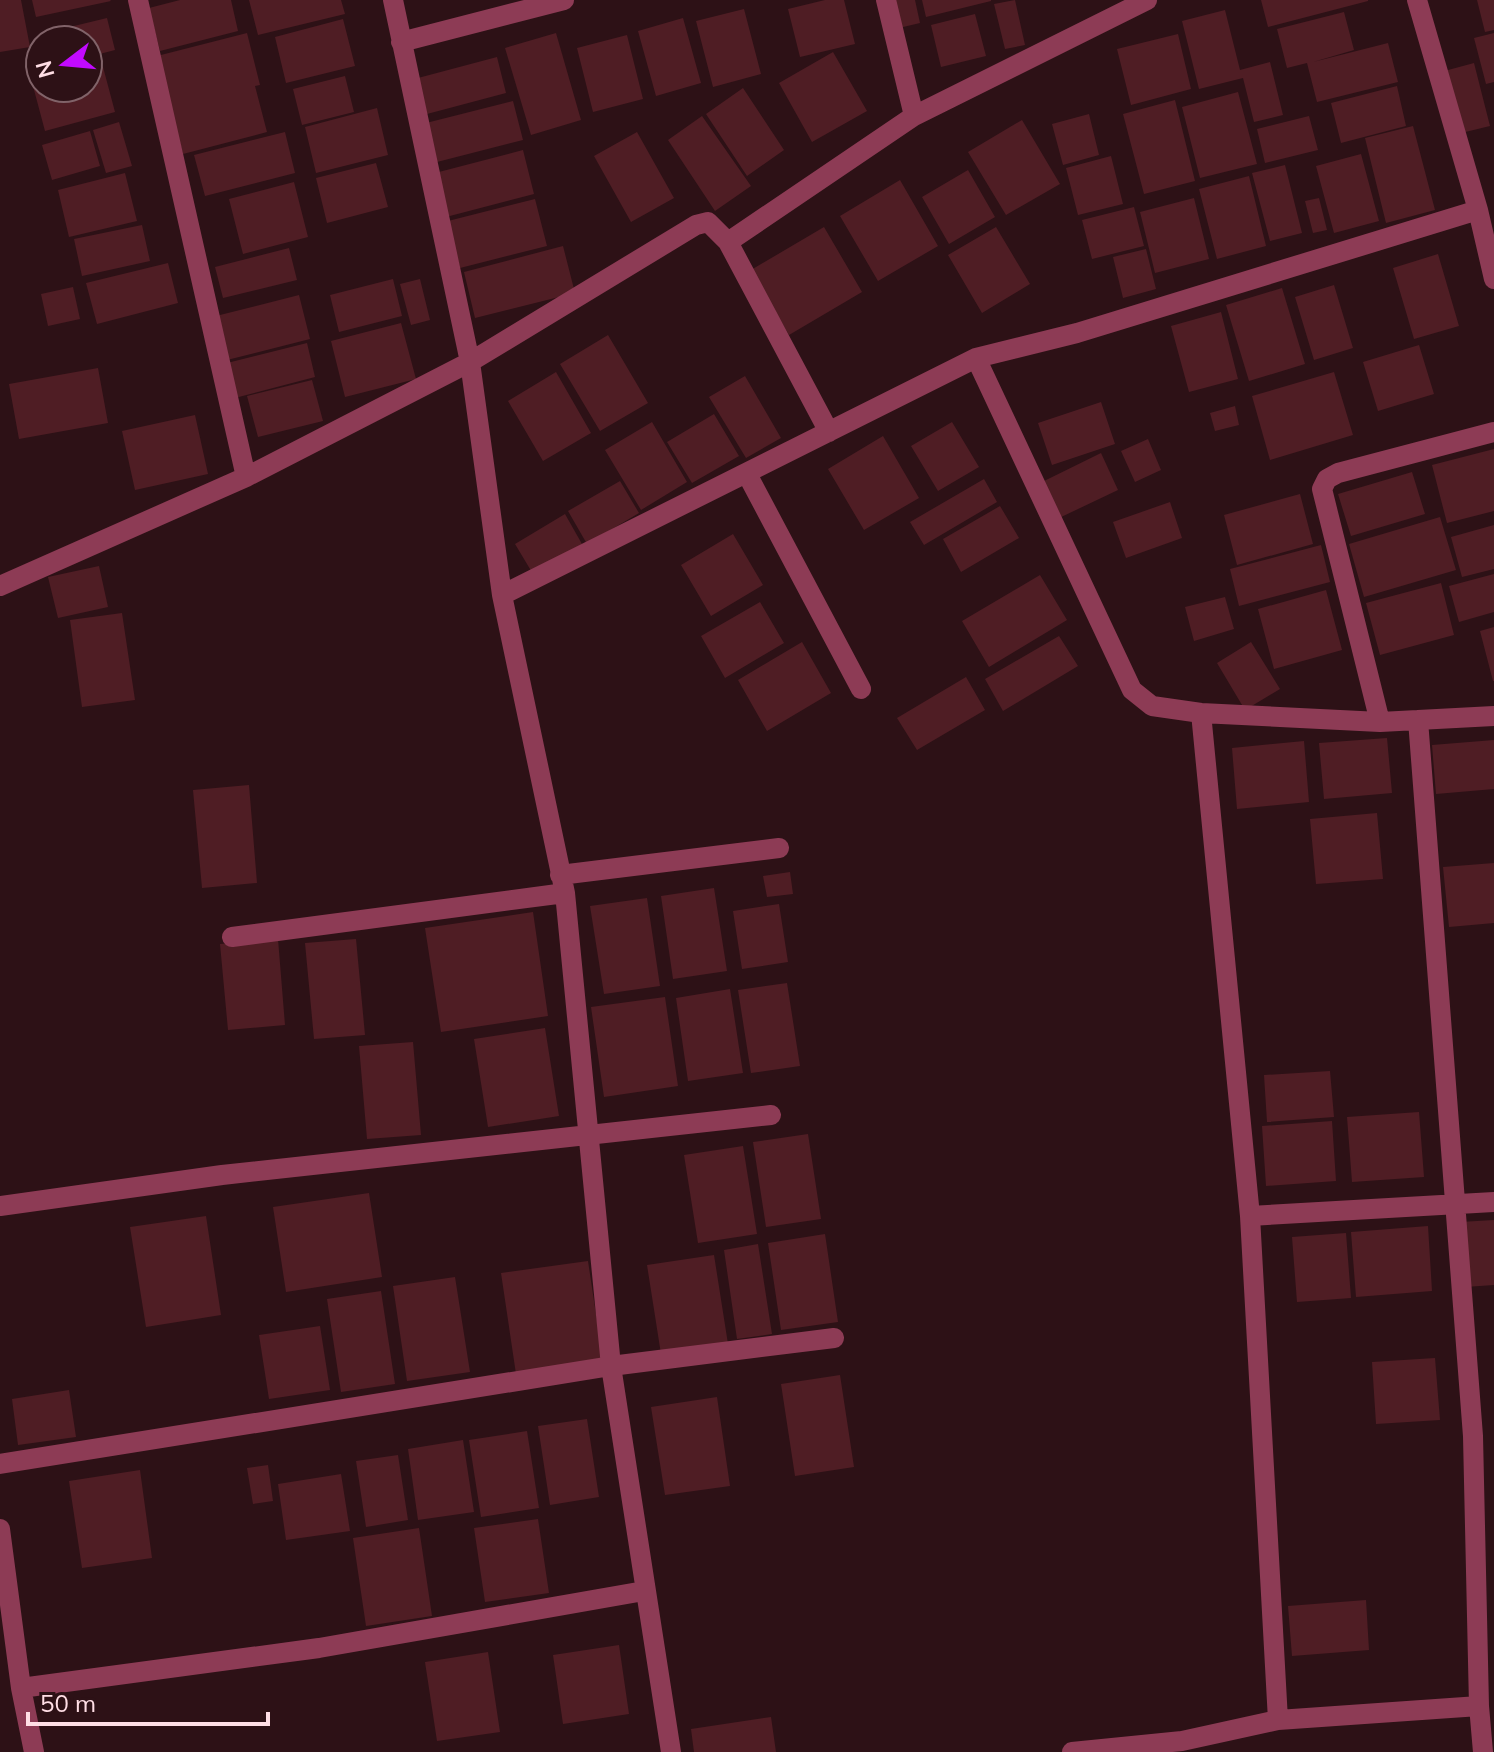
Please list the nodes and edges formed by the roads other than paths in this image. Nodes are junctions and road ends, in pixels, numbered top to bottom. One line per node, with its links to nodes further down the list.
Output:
1 (138, 0): 17 (street)
2 (393, 0): 7 (street)
3 (564, 0): 7 (street)
4 (886, 0): 8 (street)
5 (1147, 0): 8 (street)
6 (1417, 0): 9 (street)
7 (401, 42): 13 (street)
8 (914, 116): 10 (street)
9 (1478, 210): 11 (street); 12 (street)
10 (728, 242): 13 (street); 14 (street)
11 (1494, 279)
12 (976, 358): 14 (street); 21 (street)
13 (470, 362): 17 (street); 19 (street)
14 (829, 432): 16 (street)
15 (1494, 432): 24 (street)
16 (747, 474): 19 (street); 20 (street)
17 (246, 477): 18 (street)
18 (0, 586)
19 (502, 595): 26 (street)
20 (861, 689)
21 (1201, 713): 24 (street); 33 (street)
22 (1494, 716): 23 (street)
23 (1418, 720): 24 (street); 31 (street)
24 (1380, 722)
25 (779, 848): 26 (street)
26 (562, 884): 27 (street); 29 (street)
27 (232, 937)
28 (771, 1115): 29 (street)
29 (588, 1133): 32 (street); 35 (street)
30 (1494, 1202): 31 (street)
31 (1454, 1203): 33 (street); 40 (street)
32 (0, 1206)
33 (1250, 1216): 41 (street)
34 (834, 1338): 35 (street)
35 (611, 1366): 36 (street); 38 (street)
36 (0, 1464)
37 (0, 1529): 39 (street)
38 (644, 1591): 39 (street); 43 (street)
39 (21, 1688): 42 (street)
40 (1479, 1706): 41 (street); 45 (street)
41 (1278, 1720): 44 (street)
42 (34, 1752)
43 (671, 1752)
44 (1072, 1752)
45 (1483, 1752)

